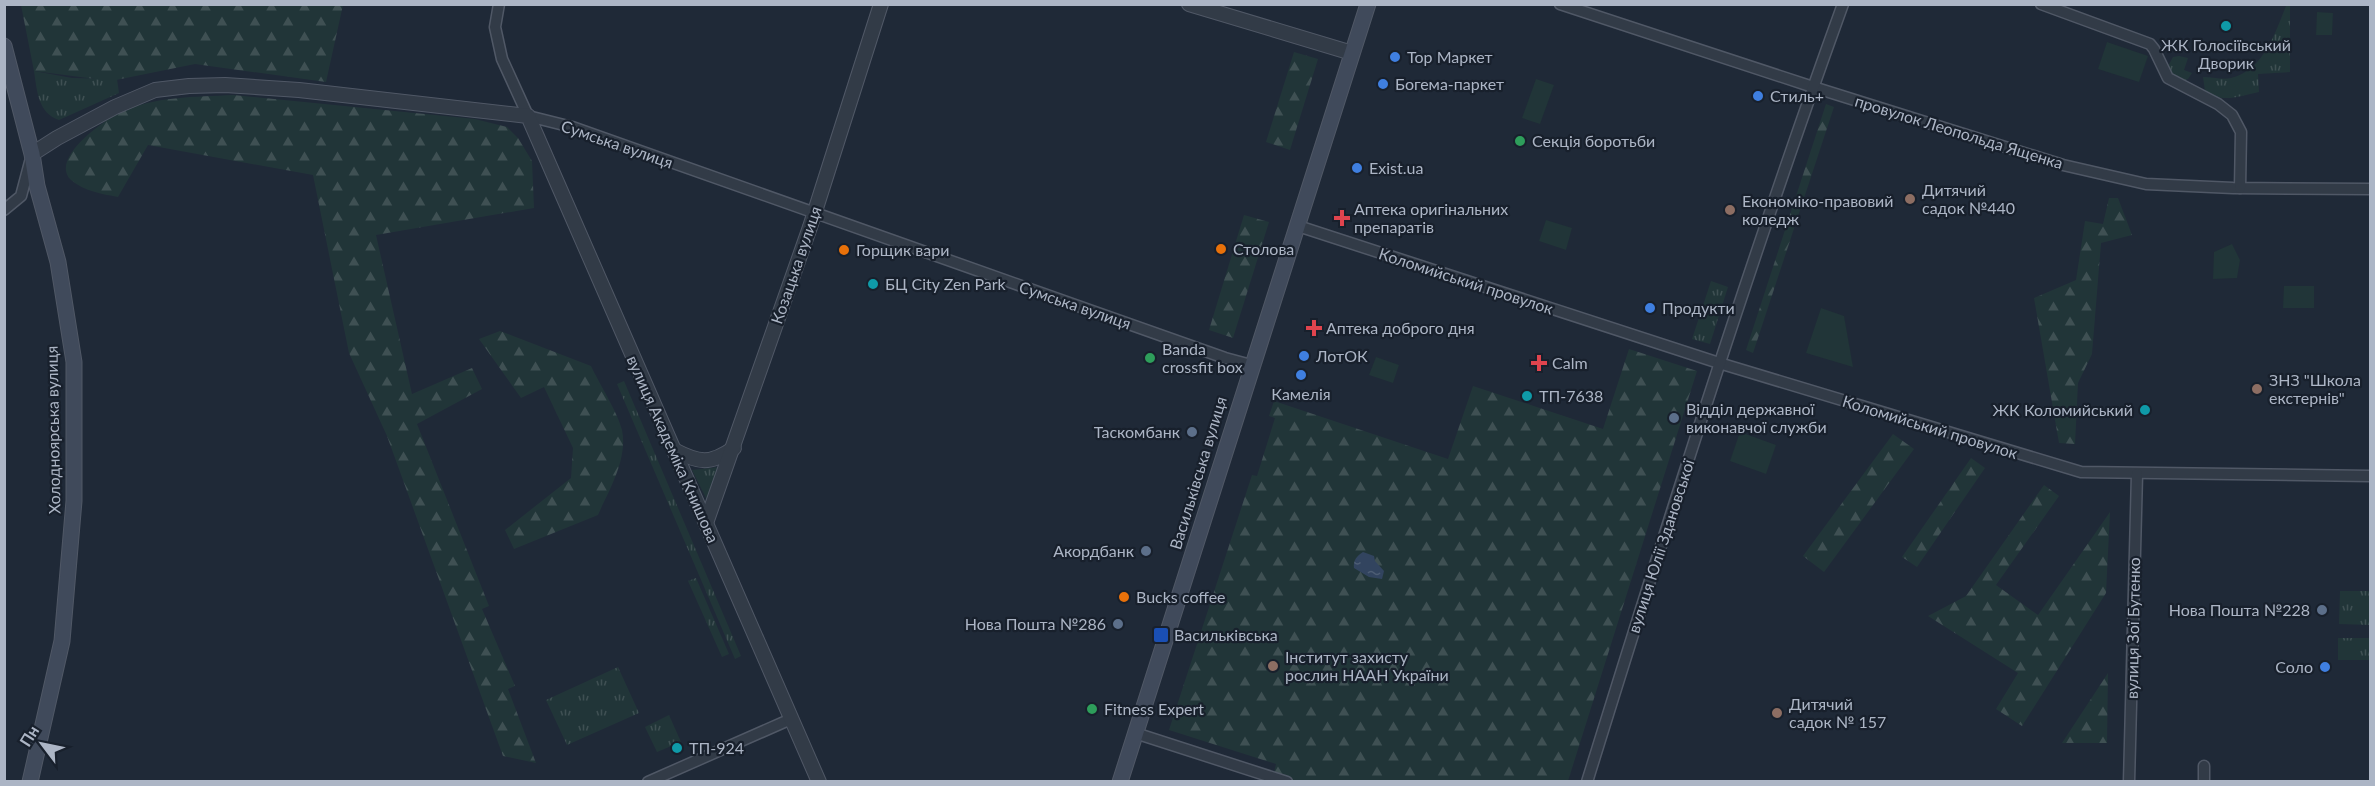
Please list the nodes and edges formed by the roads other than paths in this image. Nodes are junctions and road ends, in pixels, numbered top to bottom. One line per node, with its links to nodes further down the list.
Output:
1 (499, 4): 11 (street)
2 (880, 4): 16 (street, Козацька вулиця)
3 (1189, 4): 9 (street)
4 (1368, 4): 9 (main road, Васильківська вулиця)
5 (1560, 4): 10 (street, провулок Леопольда Ященка)
6 (1843, 4): 10 (street, вулиця Юлії Здановської)
7 (2041, 4): 13 (street)
8 (4, 46): 12 (main road, Холодноярська вулиця)
9 (1352, 53): 17 (main road, Васильківська вулиця)
10 (1813, 87): 13 (street, провулок Леопольда Ященка); 18 (street, вулиця Юлії Здановської)
11 (528, 116): 12 (street, Сумська вулиця); 16 (street, Сумська вулиця); 21 (street, вулиця Академіка Книшова)
12 (32, 154): 15 (street); 28 (main road, Холодноярська вулиця)
13 (2240, 188): 14 (street, провулок Леопольда Ященка)
14 (2370, 189)
15 (4, 210)
16 (814, 213): 19 (street, Сумська вулиця); 20 (street, Козацька вулиця)
17 (1298, 226): 18 (street, Коломийський провулок); 19 (main road, Васильківська вулиця)
18 (1719, 363): 22 (street, Коломийський провулок); 33 (street, вулиця Юлії Здановської)
19 (1251, 365): 26 (main road, Васильківська вулиця)
20 (734, 448): 21 (street); 24 (street, Козацька вулиця)
21 (674, 450): 24 (street, вулиця Академіка Книшова)
22 (2137, 474): 23 (street, Коломийський провулок); 34 (street, вулиця Зої Бутенко)
23 (2370, 476)
24 (706, 523): 25 (street, вулиця Академіка Книшова)
25 (791, 719): 29 (street); 30 (street, вулиця Академіка Книшова)
26 (1135, 733): 31 (main road, Васильківська вулиця); 32 (street)
27 (2204, 766): 35 (street)
28 (30, 782)
29 (648, 782)
30 (819, 782)
31 (1119, 782)
32 (1287, 782)
33 (1587, 782)
34 (2129, 782)
35 (2204, 782)

